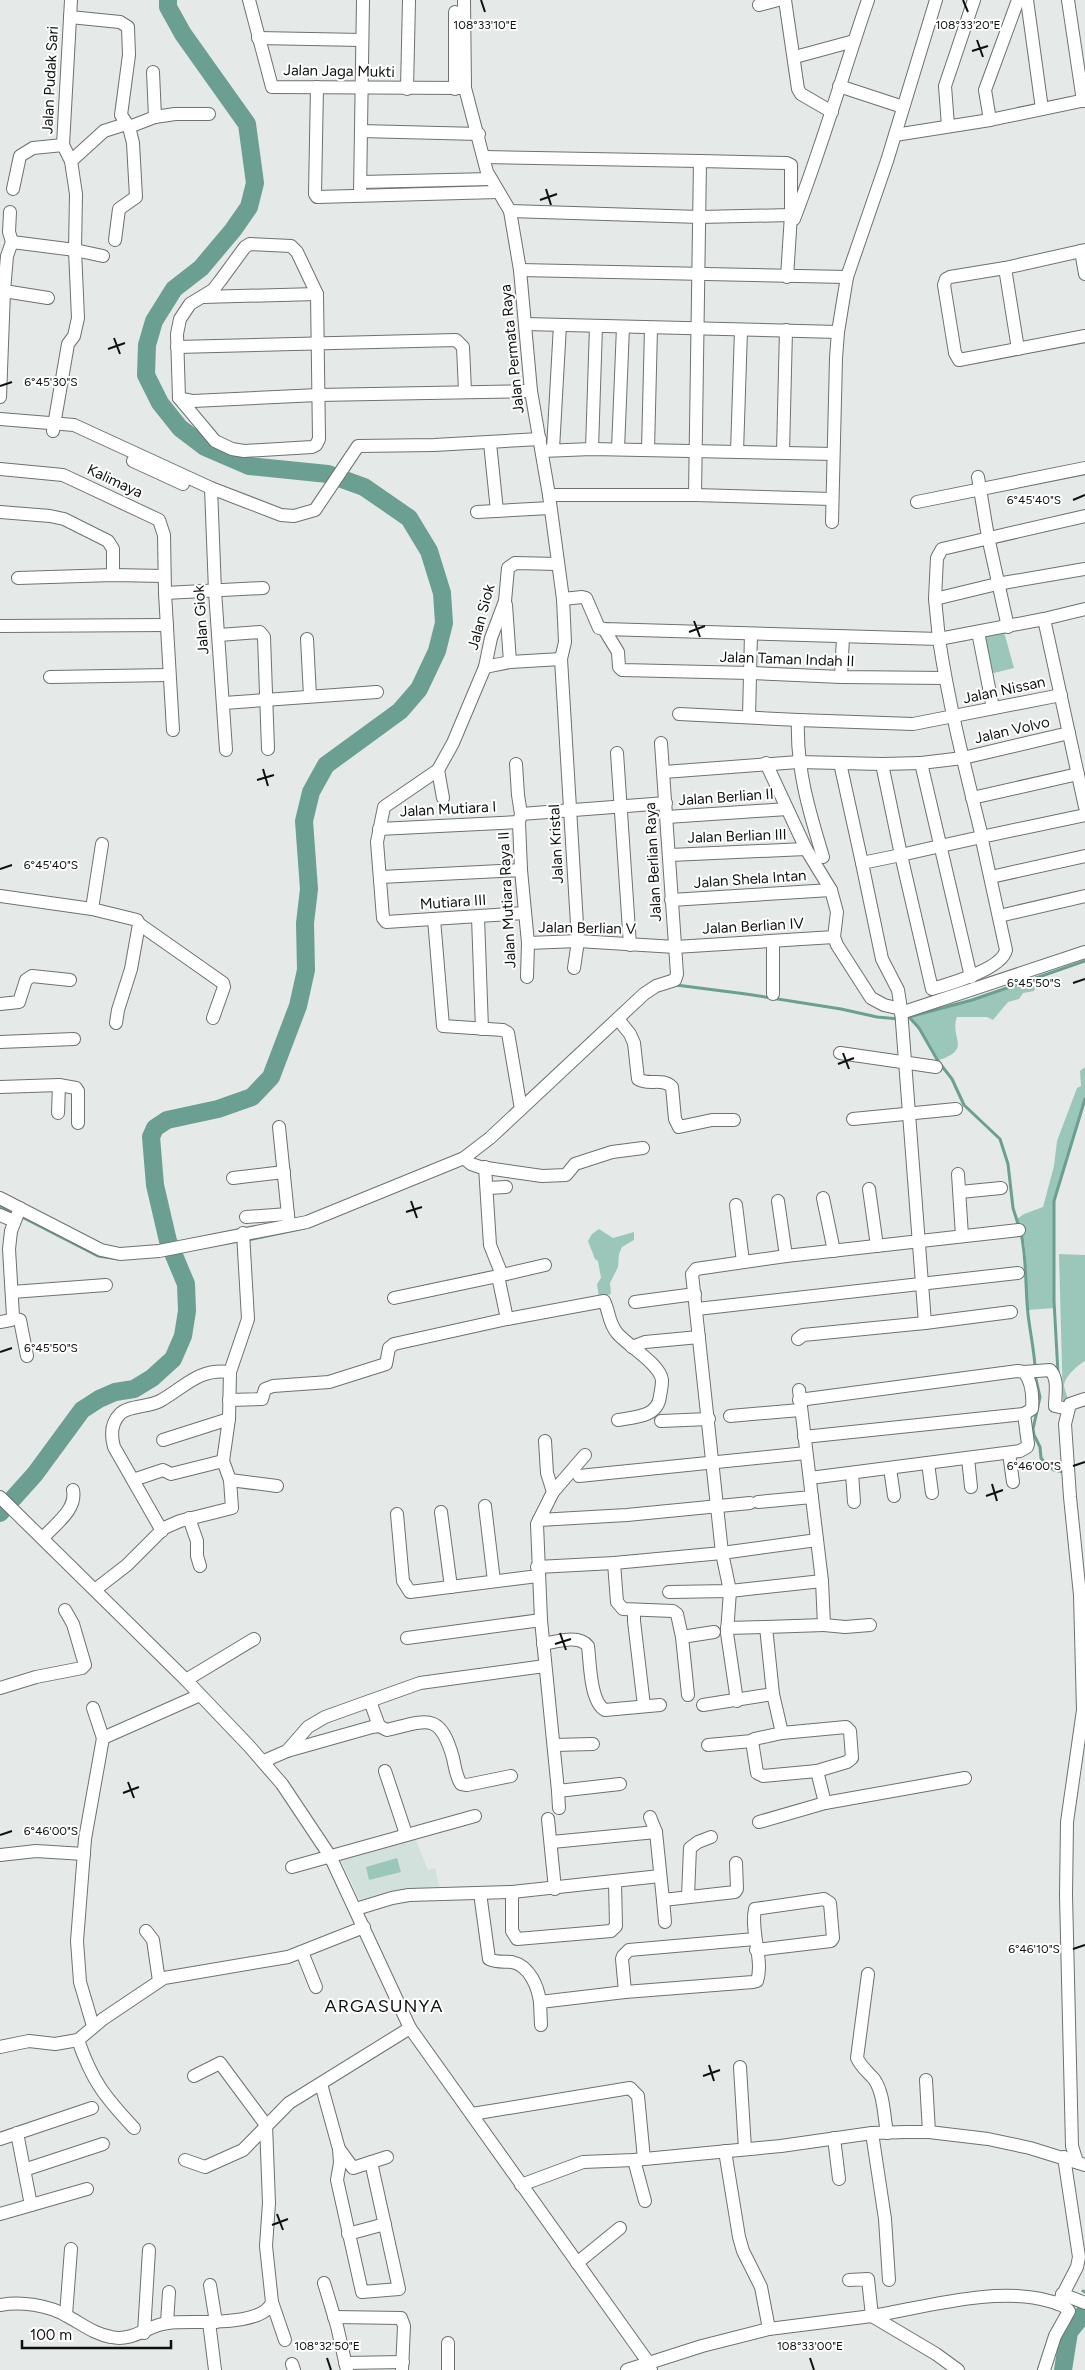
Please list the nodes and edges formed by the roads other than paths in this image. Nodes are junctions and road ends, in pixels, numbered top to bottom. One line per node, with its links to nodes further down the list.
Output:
1 (71, 0): 16 (street, Jalan Pudak Sari)
2 (249, 0): 17 (street, Jalan Jaga Mukti)
3 (363, 0): 18 (street)
4 (409, 0): 25 (street)
5 (455, 0): 26 (street)
6 (464, 0): 26 (street)
7 (778, 0): 15 (street)
8 (785, 0): 20 (street)
9 (868, 0): 19 (street)
10 (936, 0): 28 (street)
11 (974, 0): 35 (street)
12 (1018, 0): 33 (street)
13 (1027, 0): 29 (street)
14 (1068, 0): 27 (street)
15 (759, 5)
16 (70, 17): 34 (street); 39 (street, Jalan Pudak Sari)
17 (258, 38): 18 (street); 23 (street, Jalan Jaga Mukti)
18 (362, 40): 24 (street)
19 (854, 41): 20 (street); 22 (street)
20 (795, 57): 30 (street)
21 (153, 72): 32 (street)
22 (839, 86): 28 (street); 30 (street)
23 (317, 87): 24 (street, Jalan Jaga Mukti); 44 (street)
24 (360, 88): 25 (street, Jalan Jaga Mukti); 36 (street)
25 (407, 88): 26 (street, Jalan Jaga Mukti)
26 (460, 89): 37 (street)
27 (1084, 100): 29 (street)
28 (903, 107): 38 (street)
29 (1042, 109): 33 (street)
30 (832, 112): 51 (street)
31 (209, 114): 32 (street)
32 (155, 117): 34 (street)
33 (990, 120): 35 (street)
34 (128, 126): 41 (street); 52 (street)
35 (948, 126): 38 (street)
36 (361, 131): 37 (street); 44 (street)
37 (479, 134): 40 (street)
38 (895, 135): 63 (street)
39 (63, 145): 41 (street, Jalan Pudak Sari); 45 (street)
40 (484, 157): 42 (street); 43 (street)
41 (71, 161): 54 (street, Jalan Pudak Sari)
42 (700, 161): 49 (street); 50 (street)
43 (491, 179): 44 (street); 46 (street)
44 (360, 188): 46 (street)
45 (13, 189)
46 (498, 192): 47 (street)
47 (510, 211): 50 (street); 59 (street)
48 (10, 212): 53 (street)
49 (791, 214): 50 (street); 51 (street)
50 (700, 217): 60 (street)
51 (790, 228): 62 (street)
52 (115, 240)
53 (12, 242): 54 (street); 56 (street)
54 (75, 250): 57 (street); 88 (street, Jalan Pudak Sari)
55 (1083, 251): 58 (street); 61 (street)
56 (4, 255): 64 (street)
57 (103, 256)
58 (1005, 268): 80 (street); 80 (street)
59 (520, 270): 60 (street, Jalan Permata Raya); 68 (street, Jalan Permata Raya)
60 (699, 274): 62 (street, Jalan Permata Raya); 73 (street)
61 (1085, 274)
62 (787, 277): 63 (street, Jalan Permata Raya)
63 (847, 277): 76 (street)
64 (4, 290): 67 (street); 84 (street)
65 (317, 294): 66 (street); 66 (street); 78 (street)
66 (200, 297): 79 (street)
67 (48, 298)
68 (525, 324): 69 (street); 81 (street, Jalan Permata Raya)
69 (560, 325): 70 (street); 90 (street)
70 (596, 326): 71 (street); 91 (street)
71 (622, 327): 72 (street); 92 (street)
72 (651, 328): 73 (street); 93 (street)
73 (697, 329): 74 (street); 94 (street)
74 (741, 330): 75 (street); 95 (street)
75 (786, 330): 76 (street); 96 (street)
76 (838, 332): 97 (street)
77 (1085, 336): 80 (street)
78 (318, 344): 79 (street); 82 (street); 83 (street)
79 (177, 347): 85 (street)
80 (1018, 349)
81 (532, 390): 82 (street); 90 (street, Jalan Permata Raya)
82 (465, 391): 83 (street)
83 (318, 395): 85 (street); 85 (street)
84 (0, 397)
85 (179, 398)
86 (0, 420): 88 (street)
87 (0, 427): 88 (street)
88 (54, 428): 101 (street)
89 (490, 443): 90 (street); 101 (street); 106 (street)
90 (545, 446): 91 (street); 104 (street, Jalan Permata Raya)
91 (592, 449): 92 (street)
92 (618, 449): 93 (street)
93 (648, 450): 94 (street)
94 (696, 451): 95 (street); 102 (street)
95 (737, 452): 96 (street)
96 (783, 452): 97 (street)
97 (834, 454): 103 (street)
98 (1085, 468): 100 (street)
99 (0, 469): 115 (street, Kalimaya)
100 (979, 483): 105 (street); 111 (street)
101 (211, 492): 119 (street, Jalan Giok)
102 (696, 495): 103 (street); 104 (street)
103 (832, 499): 110 (street)
104 (550, 501): 106 (street); 112 (street, Jalan Permata Raya)
105 (917, 502)
106 (498, 511): 108 (street)
107 (0, 512): 114 (street)
108 (477, 512)
109 (1085, 516): 111 (street)
110 (832, 522)
111 (988, 537): 117 (street); 122 (street)
112 (558, 564): 121 (street, Jalan Permata Raya); 123 (street, Jalan Siok)
113 (1085, 569): 117 (street)
114 (113, 574): 115 (street); 116 (street)
115 (164, 576): 120 (street)
116 (18, 578)
117 (997, 584): 122 (street); 128 (street)
118 (263, 588): 119 (street)
119 (215, 592): 120 (street); 132 (street, Jalan Giok)
120 (165, 593): 126 (street)
121 (563, 599): 129 (street); 136 (street, Jalan Permata Raya)
122 (935, 599): 135 (street)
123 (505, 601): 137 (street); 138 (street, Jalan Siok)
124 (1085, 609): 125 (street)
125 (1044, 619): 128 (street); 145 (street)
126 (166, 625): 127 (street); 140 (street)
127 (0, 626)
128 (1008, 627): 130 (street)
129 (604, 629): 131 (street); 139 (street, Jalan Taman Indah II)
130 (978, 632): 135 (street); 149 (street)
131 (751, 634): 133 (street); 139 (street)
132 (219, 635): 147 (street); 148 (street, Jalan Giok)
133 (843, 637): 135 (street); 142 (street)
134 (307, 639): 146 (street)
135 (939, 639): 143 (street)
136 (561, 659): 137 (street); 175 (street, Jalan Kristal)
137 (510, 662): 138 (street)
138 (485, 667): 167 (street, Jalan Siok)
139 (750, 673): 142 (street, Jalan Taman Indah II); 151 (street)
140 (169, 675): 141 (street); 154 (street)
141 (50, 677)
142 (842, 677): 143 (street, Jalan Taman Indah II)
143 (945, 678): 152 (street)
144 (377, 692): 146 (street)
145 (1061, 695): 149 (street, Jalan Nissan); 155 (street)
146 (310, 696): 147 (street)
147 (265, 699): 148 (street); 157 (street)
148 (224, 703): 158 (street, Jalan Giok)
149 (993, 708): 152 (street, Jalan Nissan)
150 (679, 714): 151 (street, Jalan Nissan)
151 (749, 716): 153 (street, Jalan Nissan)
152 (953, 717): 153 (street, Jalan Nissan); 160 (street)
153 (798, 720): 161 (street)
154 (173, 730)
155 (1069, 733): 160 (street, Jalan Volvo); 169 (street)
156 (661, 743): 168 (street, Jalan Berlian Raya)
157 (268, 749)
158 (226, 750)
159 (617, 753): 173 (street)
160 (963, 758): 164 (street, Jalan Volvo); 171 (street)
161 (798, 762): 162 (street, Jalan Volvo); 163 (street, Jalan Volvo); 188 (street)
162 (766, 763): 168 (street, Jalan Volvo); 176 (street)
163 (840, 763): 166 (street, Jalan Volvo); 189 (street)
164 (921, 763): 166 (street, Jalan Volvo); 183 (street)
165 (516, 764): 179 (street, Jalan Mutiara Raya II)
166 (882, 764): 186 (street)
167 (438, 770): 170 (street); 180 (street)
168 (664, 772): 172 (street, Jalan Berlian Raya)
169 (1078, 774): 171 (street); 174 (street)
170 (443, 798)
171 (972, 798): 181 (street)
172 (666, 803): 173 (street, Jalan Mutiara I); 178 (street, Jalan Berlian Raya)
173 (622, 806): 175 (street, Jalan Mutiara I); 207 (street)
174 (1085, 807)
175 (570, 809): 179 (street, Jalan Mutiara I); 204 (street, Jalan Kristal)
176 (787, 809): 178 (street, Jalan Berlian II); 184 (street)
177 (1085, 815): 181 (street)
178 (668, 817): 185 (street, Jalan Berlian Raya)
179 (520, 818): 180 (street, Jalan Mutiara I); 190 (street, Jalan Mutiara Raya II)
180 (379, 828): 191 (street)
181 (982, 838): 183 (street); 192 (street)
182 (102, 844): 197 (street)
183 (940, 846): 186 (street); 212 (street)
184 (806, 849): 185 (street, Jalan Berlian III); 193 (street)
185 (670, 855): 196 (street, Jalan Berlian Raya)
186 (901, 855): 189 (street); 215 (street)
187 (1085, 856): 192 (street)
188 (823, 857)
189 (862, 864): 217 (street)
190 (521, 870): 191 (street); 198 (street, Jalan Mutiara Raya II)
191 (381, 877): 201 (street, Mutiara III)
192 (991, 877): 199 (street)
193 (831, 890): 196 (street, Jalan Shela Intan); 203 (street)
194 (0, 896): 197 (street)
195 (1085, 896): 199 (street)
196 (671, 900): 208 (street, Jalan Berlian Raya)
197 (92, 908): 202 (street)
198 (525, 913): 200 (street, Mutiara III); 206 (street, Jalan Mutiara Raya II)
199 (1000, 916): 212 (street)
200 (478, 917): 201 (street, Mutiara III); 221 (street)
201 (434, 919): 221 (street)
202 (139, 924): 218 (street); 220 (street)
203 (834, 937): 205 (street, Jalan Berlian IV); 217 (street)
204 (578, 941): 206 (street, Jalan Berlian V); 207 (street, Jalan Berlian V); 210 (street, Jalan Kristal)
205 (773, 941): 208 (street, Jalan Berlian IV); 214 (street)
206 (528, 943): 211 (street, Jalan Mutiara Raya II)
207 (630, 945): 208 (street, Jalan Berlian V)
208 (675, 947): 219 (street, Jalan Berlian Raya)
209 (1085, 952): 215 (street)
210 (574, 968)
211 (527, 977)
212 (971, 978): 215 (street)
213 (70, 980): 216 (street)
214 (773, 994)
215 (933, 995): 217 (street)
216 (0, 1004)
217 (901, 1014): 225 (street)
218 (213, 1018)
219 (620, 1021): 229 (street); 234 (street)
220 (116, 1023)
221 (482, 1029): 229 (street)
222 (74, 1039): 223 (street)
223 (0, 1042)
224 (840, 1053): 225 (street)
225 (904, 1064): 226 (street); 232 (street)
226 (936, 1067)
227 (59, 1085): 228 (street); 231 (street); 235 (street)
228 (0, 1087)
229 (521, 1109): 238 (street)
230 (956, 1109): 232 (street)
231 (58, 1113)
232 (910, 1114): 233 (street); 259 (street)
233 (853, 1119)
234 (734, 1120)
235 (78, 1122)
236 (279, 1127): 240 (street)
237 (643, 1148): 239 (street)
238 (464, 1158): 239 (street); 255 (street)
239 (485, 1167): 244 (street)
240 (284, 1172): 242 (street); 255 (street)
241 (958, 1174): 247 (street)
242 (233, 1178)
243 (506, 1187): 244 (street)
244 (488, 1188): 266 (street)
245 (1001, 1188): 247 (street)
246 (869, 1189): 260 (street)
247 (960, 1192): 257 (street)
248 (0, 1198): 253 (street)
249 (823, 1198): 261 (street)
250 (778, 1201): 262 (street)
251 (736, 1206): 263 (street)
252 (0, 1215): 253 (street)
253 (17, 1215): 258 (street); 269 (street)
254 (246, 1217): 255 (street)
255 (288, 1219): 258 (street)
256 (1020, 1230): 257 (street)
257 (962, 1236): 259 (street)
258 (244, 1237): 283 (street)
259 (918, 1241): 260 (street); 267 (street)
260 (877, 1246): 261 (street)
261 (834, 1251): 262 (street)
262 (786, 1256): 263 (street)
263 (744, 1262): 270 (street)
264 (545, 1266): 266 (street)
265 (1018, 1273): 267 (street)
266 (500, 1275): 271 (street); 276 (street)
267 (922, 1284): 273 (street); 278 (street)
268 (106, 1285): 269 (street)
269 (12, 1292): 275 (street)
270 (695, 1294): 272 (street); 273 (street)
271 (394, 1298)
272 (635, 1302)
273 (697, 1309): 279 (street)
274 (1011, 1312): 278 (street)
275 (13, 1318): 277 (street); 282 (street)
276 (507, 1319): 281 (street); 286 (street)
277 (0, 1322)
278 (925, 1323): 280 (street)
279 (700, 1337): 281 (street); 291 (street)
280 (798, 1339)
281 (632, 1347): 293 (street)
282 (27, 1356)
283 (230, 1372): 286 (street); 309 (street)
284 (1024, 1372): 287 (street); 288 (street); 289 (street)
285 (1085, 1399): 288 (street)
286 (229, 1400): 292 (street)
287 (799, 1400): 290 (street); 295 (street)
288 (1063, 1408): 438 (street)
289 (1024, 1414): 295 (street); 298 (street)
290 (730, 1416)
291 (709, 1418): 294 (street); 303 (street)
292 (229, 1419): 296 (street); 302 (street)
293 (618, 1420)
294 (661, 1421)
295 (804, 1437): 299 (street)
296 (162, 1440)
297 (545, 1441): 315 (street)
298 (1010, 1452): 301 (street); 311 (street)
299 (806, 1453): 303 (street); 308 (street)
300 (585, 1455): 315 (street)
301 (968, 1458): 304 (street); 313 (street)
302 (223, 1461): 309 (street); 310 (street)
303 (713, 1461): 307 (street); 321 (street)
304 (928, 1463): 305 (street); 316 (street)
305 (890, 1468): 306 (street); 317 (street)
306 (852, 1472): 308 (street); 320 (street)
307 (579, 1476)
308 (810, 1478): 319 (street)
309 (133, 1480): 327 (street)
310 (230, 1480): 312 (street); 325 (street)
311 (1012, 1482)
312 (277, 1486)
313 (972, 1487)
314 (74, 1490): 328 (street)
315 (554, 1492): 326 (street)
316 (932, 1493)
317 (894, 1496)
318 (0, 1497): 328 (street)
319 (812, 1497): 321 (street); 329 (street)
320 (854, 1502)
321 (718, 1505): 326 (street); 330 (street)
322 (485, 1506): 334 (street)
323 (441, 1512): 336 (street)
324 (397, 1514): 336 (street)
325 (189, 1518): 327 (street); 332 (street)
326 (539, 1520): 333 (street)
327 (162, 1531): 337 (street)
328 (43, 1538): 337 (street)
329 (817, 1540): 330 (street); 335 (street)
330 (722, 1553): 331 (street); 338 (street)
331 (614, 1563): 333 (street); 341 (street)
332 (200, 1566)
333 (538, 1572): 334 (street); 342 (street)
334 (494, 1581): 336 (street)
335 (822, 1581): 338 (street); 343 (street)
336 (451, 1587)
337 (96, 1589): 353 (street)
338 (730, 1591): 339 (street); 346 (street)
339 (669, 1592)
340 (65, 1610): 354 (street)
341 (634, 1611): 348 (street); 362 (street)
342 (541, 1620): 349 (street); 351 (street)
343 (824, 1625): 344 (street); 345 (street)
344 (870, 1625)
345 (766, 1627): 346 (street); 355 (street)
346 (727, 1628): 359 (street)
347 (714, 1632): 348 (street)
348 (682, 1637): 357 (street)
349 (407, 1638)
350 (254, 1639): 353 (street)
351 (543, 1644): 352 (street); 362 (street)
352 (545, 1666): 358 (street); 370 (street)
353 (186, 1680): 356 (street)
354 (0, 1688)
355 (773, 1694): 359 (street); 365 (street)
356 (200, 1695): 366 (street); 372 (street)
357 (688, 1695)
358 (370, 1701): 364 (street); 371 (street)
359 (737, 1701): 361 (street)
360 (660, 1705): 362 (street)
361 (702, 1705)
362 (644, 1706)
363 (93, 1708): 366 (street)
364 (379, 1726): 371 (street); 375 (street)
365 (782, 1733): 367 (street); 374 (street)
366 (103, 1738): 389 (street)
367 (752, 1741): 369 (street); 374 (street)
368 (593, 1744): 370 (street)
369 (708, 1745)
370 (554, 1746): 378 (street)
371 (287, 1751): 372 (street)
372 (264, 1761): 391 (street)
373 (385, 1771): 386 (street)
374 (817, 1771): 379 (street)
375 (511, 1776)
376 (965, 1778): 379 (street)
377 (620, 1784): 378 (street)
378 (558, 1791): 380 (street)
379 (825, 1803): 384 (street)
380 (560, 1808)
381 (475, 1816): 386 (street)
382 (650, 1817): 385 (street)
383 (548, 1819): 388 (street)
384 (759, 1822)
385 (656, 1832): 388 (street); 394 (street)
386 (406, 1834): 391 (street)
387 (711, 1837): 399 (street)
388 (552, 1842): 396 (street)
389 (84, 1854): 390 (street); 413 (street)
390 (0, 1855)
391 (330, 1856): 393 (street); 401 (street)
392 (736, 1863): 399 (street)
393 (292, 1867)
394 (660, 1876): 395 (street); 400 (street)
395 (615, 1882): 396 (street); 397 (street)
396 (555, 1889): 397 (street)
397 (512, 1892): 398 (street)
398 (480, 1893): 401 (street); 411 (street)
399 (688, 1896): 400 (street)
400 (663, 1900): 402 (street)
401 (356, 1909): 403 (street)
402 (665, 1922)
403 (364, 1927): 406 (street); 414 (street)
404 (146, 1931): 408 (street)
405 (756, 1944): 405 (street); 410 (street); 410 (street)
406 (302, 1952): 408 (street); 409 (street)
407 (868, 1974): 427 (street)
408 (158, 1981): 413 (street)
409 (316, 1987)
410 (626, 1992): 411 (street)
411 (540, 2002): 412 (street)
412 (541, 2025)
413 (93, 2026): 415 (street)
414 (410, 2028): 420 (street); 422 (street)
415 (78, 2040): 416 (street); 424 (street)
416 (0, 2047)
417 (740, 2067): 433 (street)
418 (194, 2076): 423 (street)
419 (926, 2080): 425 (street)
420 (321, 2084): 423 (street); 432 (street)
421 (92, 2108): 428 (street)
422 (472, 2114): 437 (street); 442 (street)
423 (266, 2125): 436 (street); 460 (street)
424 (134, 2128)
425 (929, 2132): 427 (street); 438 (street)
426 (872, 2133): 427 (street); 429 (street); 455 (street)
427 (887, 2133)
428 (17, 2134): 430 (street); 440 (street)
429 (834, 2138): 433 (street); 441 (street)
430 (0, 2139)
431 (103, 2144): 440 (street)
432 (339, 2149): 439 (street); 449 (street)
433 (745, 2149): 434 (street)
434 (724, 2151): 437 (street); 468 (street)
435 (387, 2157): 439 (street)
436 (185, 2160)
437 (639, 2160): 442 (street); 444 (street)
438 (1074, 2161): 459 (street)
439 (371, 2162): 447 (street)
440 (24, 2170): 445 (street)
441 (839, 2179)
442 (521, 2185): 453 (street)
443 (88, 2189): 445 (street)
444 (645, 2201)
445 (31, 2205): 446 (street)
446 (0, 2214)
447 (385, 2224): 449 (street); 449 (street)
448 (620, 2228): 453 (street)
449 (348, 2234)
450 (71, 2248): 463 (street)
451 (149, 2250): 469 (street)
452 (1085, 2250): 459 (street)
453 (577, 2263): 474 (street)
454 (848, 2280): 464 (street)
455 (889, 2280)
456 (324, 2283): 465 (street)
457 (210, 2285): 466 (street)
458 (169, 2292): 467 (street)
459 (1063, 2301): 461 (street); 464 (street); 479 (street)
460 (272, 2302): 466 (street); 470 (street)
461 (1084, 2303)
462 (0, 2304): 463 (street)
463 (66, 2315): 469 (street)
464 (872, 2316): 468 (street); 475 (street)
465 (334, 2317): 472 (street); 473 (street)
466 (212, 2322): 467 (street); 476 (street)
467 (167, 2323): 469 (street)
468 (769, 2329): 474 (street)
469 (144, 2333)
470 (285, 2340)
471 (448, 2343): 477 (street)
472 (346, 2366): 473 (street)
473 (403, 2366)
474 (650, 2366): 478 (street)
475 (952, 2368)
476 (214, 2370)
477 (448, 2370)
478 (627, 2370)
479 (1044, 2370)

